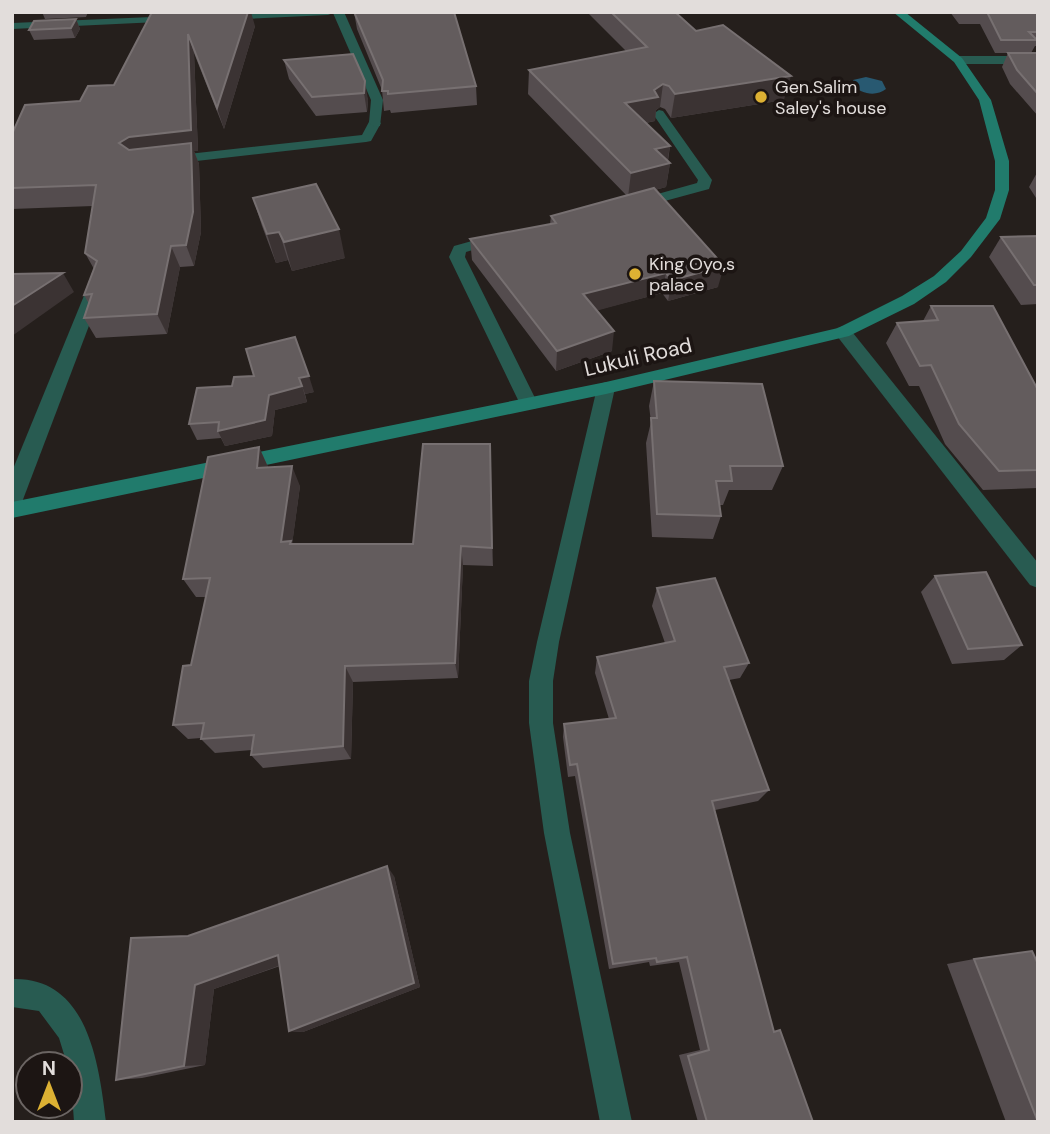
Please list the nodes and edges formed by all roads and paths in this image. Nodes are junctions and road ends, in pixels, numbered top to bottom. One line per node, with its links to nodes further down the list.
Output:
1 (328, 12): 5 (street)
2 (338, 12): 10 (street)
3 (898, 12): 7 (street, Lukuli Road)
4 (191, 18): 6 (street)
5 (205, 18)
6 (12, 26)
7 (958, 60): 8 (street); 14 (street, Lukuli Road)
8 (1038, 60)
9 (659, 114): 11 (street)
10 (152, 162)
11 (615, 209)
12 (509, 235): 16 (street)
13 (98, 281): 17 (street)
14 (843, 332): 15 (street, Lukuli Road); 19 (street)
15 (607, 388): 16 (street, Lukuli Road); 22 (street)
16 (529, 404): 18 (street, Lukuli Road)
17 (12, 504)
18 (12, 510)
19 (1038, 579)
20 (12, 993): 21 (street)
21 (90, 1122)
22 (616, 1122)

